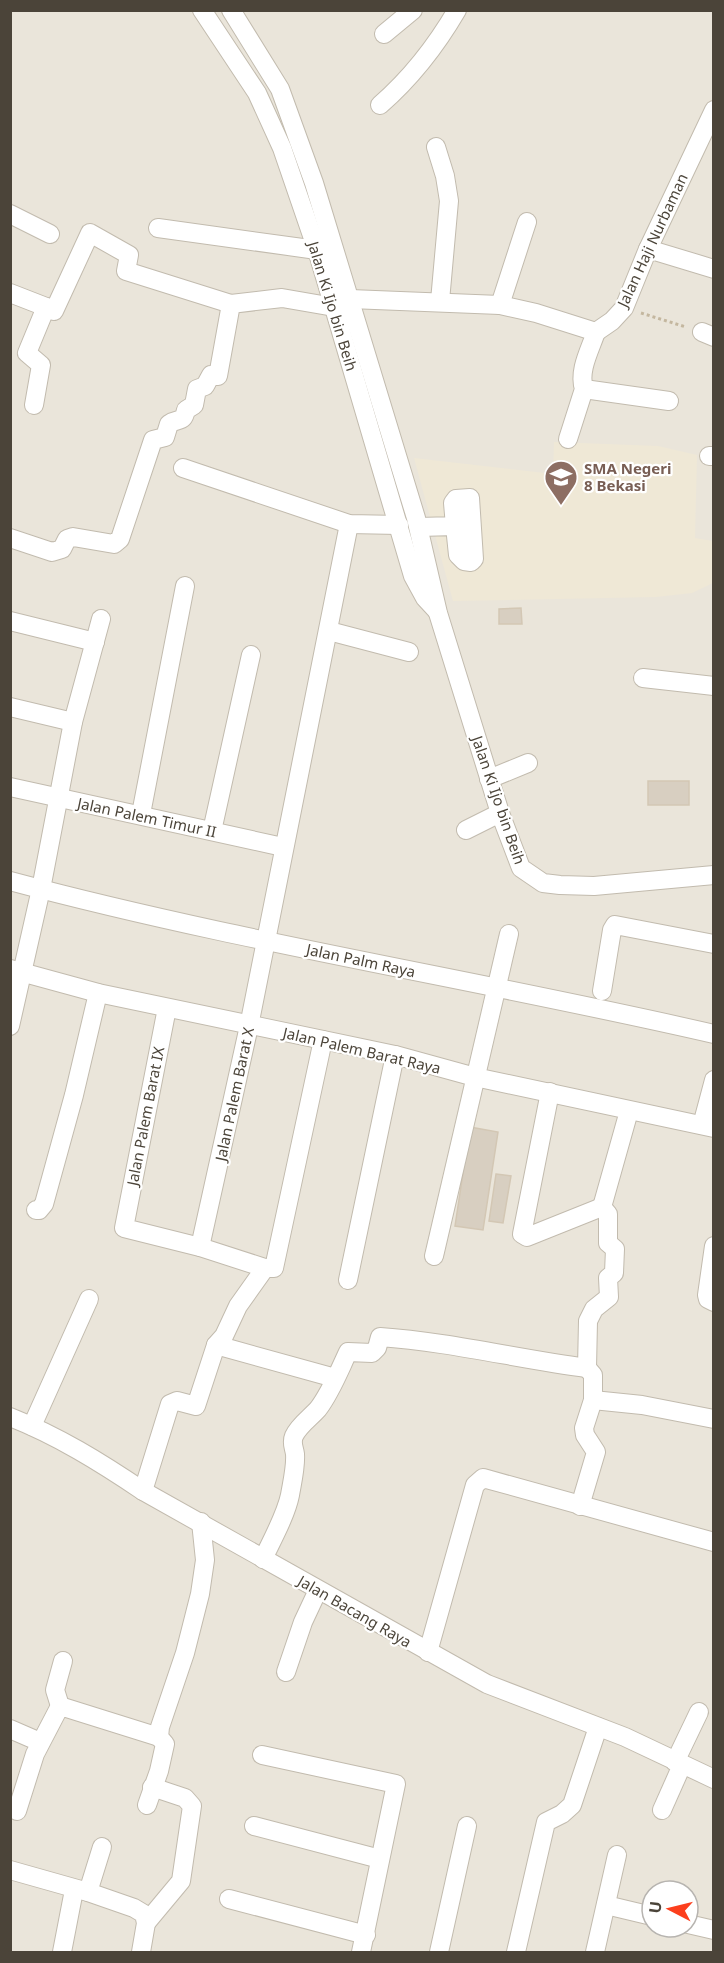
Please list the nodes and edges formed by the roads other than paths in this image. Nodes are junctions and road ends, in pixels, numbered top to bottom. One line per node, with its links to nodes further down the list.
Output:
1 (202, 10): 14 (street, Jalan Ki Ijo bin Beih)
2 (413, 10): 5 (street)
3 (457, 10): 6 (street)
4 (236, 12): 14 (street, Jalan Ki Ijo bin Beih)
5 (384, 34)
6 (380, 105)
7 (714, 110): 8 (street, Jalan Haji Nurbaman)
8 (708, 133): 15 (street, Jalan Haji Nurbaman)
9 (436, 147): 18 (street)
10 (10, 214): 13 (street)
11 (527, 222): 21 (street)
12 (158, 228): 14 (street)
13 (50, 234)
14 (326, 248): 19 (street, Jalan Ki Ijo bin Beih)
15 (648, 249): 16 (street); 23 (street, Jalan Haji Nurbaman)
16 (714, 269)
17 (10, 292): 22 (street)
18 (440, 301): 19 (street); 21 (street)
19 (342, 303): 20 (street); 30 (street, Jalan Ki Ijo bin Beih); 32 (street, Jalan Ki Ijo bin Beih)
20 (231, 304): 22 (street); 33 (street)
21 (500, 304): 23 (street)
22 (46, 307): 26 (street)
23 (596, 332): 24 (street)
24 (584, 389): 25 (street); 27 (street)
25 (669, 401)
26 (34, 405)
27 (568, 439)
28 (183, 468): 29 (street)
29 (349, 524): 30 (street); 38 (street, Jalan Palem Barat X)
30 (399, 525): 35 (street, Jalan Ki Ijo bin Beih)
31 (455, 526): 32 (street)
32 (419, 527): 35 (street, Jalan Ki Ijo bin Beih)
33 (10, 538)
34 (185, 586): 51 (street)
35 (438, 613): 47 (street, Jalan Ki Ijo bin Beih)
36 (101, 619): 39 (street)
37 (10, 621): 39 (street)
38 (329, 631): 40 (street); 54 (street, Jalan Palem Barat X)
39 (95, 642): 45 (street)
40 (408, 652)
41 (251, 655): 53 (street)
42 (644, 678): 43 (street)
43 (714, 686)
44 (10, 707): 45 (street)
45 (73, 722): 49 (street)
46 (528, 763): 47 (street)
47 (489, 779): 50 (street, Jalan Ki Ijo bin Beih)
48 (10, 787): 49 (street, Jalan Palem Timur II)
49 (59, 798): 51 (street, Jalan Palem Timur II); 57 (street)
50 (500, 813): 52 (street); 55 (street, Jalan Ki Ijo bin Beih)
51 (141, 814): 53 (street, Jalan Palem Timur II)
52 (466, 830)
53 (212, 831): 54 (street, Jalan Palem Timur II)
54 (284, 847): 59 (street, Jalan Palem Barat X)
55 (714, 875)
56 (10, 881): 57 (street, Jalan Palm Raya)
57 (41, 890): 59 (street, Jalan Palm Raya); 61 (street)
58 (509, 934): 62 (street)
59 (266, 941): 62 (street, Jalan Palm Raya); 67 (street, Jalan Palem Barat X)
60 (714, 944): 63 (street)
61 (17, 970): 64 (street, Jalan Palem Barat Raya); 66 (street)
62 (498, 988): 68 (street, Jalan Palm Raya); 71 (street)
63 (602, 991)
64 (98, 993): 65 (street, Jalan Palem Barat Raya); 77 (street)
65 (167, 1008): 67 (street, Jalan Palem Barat Raya); 79 (street, Jalan Palem Barat IX)
66 (10, 1026)
67 (249, 1026): 69 (street, Jalan Palem Barat Raya); 79 (street, Jalan Palem Barat X)
68 (714, 1034)
69 (323, 1040): 70 (street, Jalan Palem Barat Raya); 81 (street)
70 (395, 1055): 71 (street, Jalan Palem Barat Raya); 82 (street)
71 (475, 1077): 73 (street, Jalan Palem Barat Raya); 80 (street)
72 (714, 1080): 75 (street)
73 (550, 1092): 74 (street, Jalan Palem Barat Raya); 76 (street)
74 (629, 1111): 75 (street, Jalan Palem Barat Raya); 76 (street)
75 (708, 1126)
76 (602, 1207): 86 (street)
77 (36, 1210)
78 (714, 1246): 84 (street)
79 (200, 1247): 81 (street)
80 (434, 1256)
81 (265, 1268): 85 (street)
82 (348, 1280)
83 (89, 1299): 91 (street)
84 (714, 1302)
85 (216, 1345): 87 (street); 92 (street)
86 (587, 1368): 87 (street); 88 (street)
87 (335, 1378): 96 (street)
88 (593, 1400): 90 (street); 93 (street)
89 (10, 1417): 91 (street, Jalan Bacang Raya)
90 (714, 1419)
91 (32, 1426): 92 (street, Jalan Bacang Raya)
92 (142, 1491): 94 (street, Jalan Bacang Raya)
93 (580, 1506): 95 (street); 98 (street)
94 (201, 1522): 96 (street, Jalan Bacang Raya); 105 (street)
95 (714, 1542)
96 (263, 1559): 97 (street, Jalan Bacang Raya)
97 (318, 1590): 98 (street, Jalan Bacang Raya); 100 (street)
98 (428, 1652): 103 (street, Jalan Bacang Raya)
99 (63, 1660): 101 (street)
100 (286, 1672)
101 (60, 1706): 105 (street); 106 (street)
102 (699, 1712): 108 (street)
103 (598, 1727): 108 (street, Jalan Bacang Raya); 127 (street)
104 (10, 1730): 106 (street)
105 (159, 1737): 122 (street)
106 (40, 1742): 111 (street)
107 (262, 1755): 116 (street)
108 (679, 1763): 109 (street, Jalan Bacang Raya); 110 (street)
109 (714, 1779)
110 (662, 1810)
111 (17, 1811)
112 (254, 1826): 116 (street)
113 (467, 1826): 126 (street)
114 (102, 1847): 118 (street)
115 (617, 1855): 120 (street)
116 (380, 1859): 123 (street)
117 (10, 1870): 118 (street)
118 (81, 1891): 122 (street); 124 (street)
119 (229, 1899): 123 (street)
120 (606, 1905): 121 (street); 128 (street)
121 (640, 1913)
122 (146, 1923): 125 (street)
123 (364, 1944)
124 (62, 1953)
125 (141, 1953)
126 (439, 1953)
127 (516, 1953)
128 (595, 1953)

